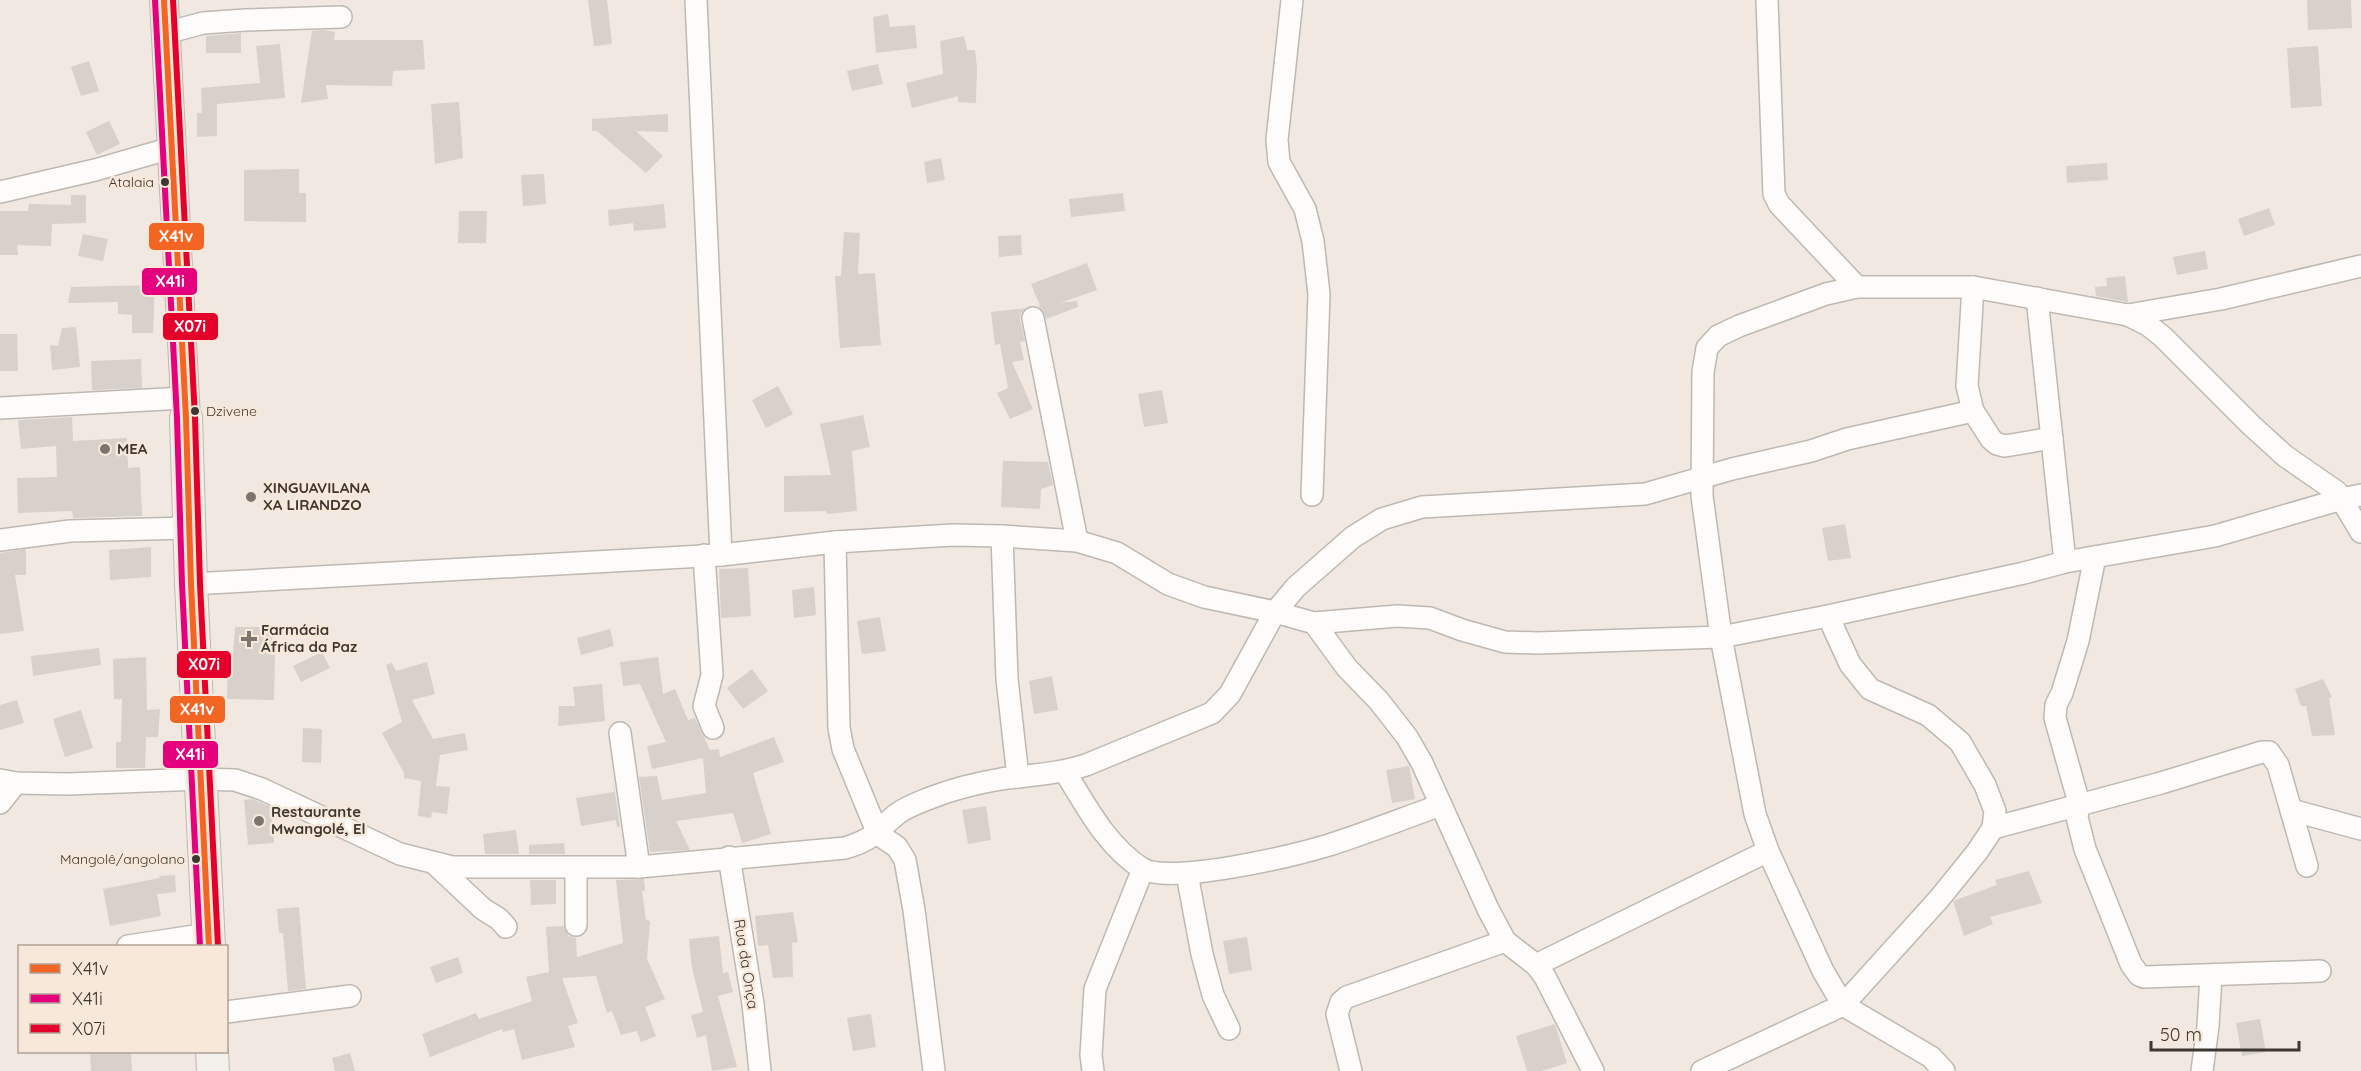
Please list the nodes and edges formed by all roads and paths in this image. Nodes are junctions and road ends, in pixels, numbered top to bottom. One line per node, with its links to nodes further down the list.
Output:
1 (164, 0): 6 (street)
2 (696, 0): 28 (street)
3 (1292, 0): 20 (street)
4 (1767, 0): 10 (street)
5 (342, 17): 6 (street)
6 (166, 33): 7 (street)
7 (171, 148): 8 (street); 16 (street)
8 (0, 192)
9 (2361, 266): 13 (street)
10 (1857, 287): 11 (street); 19 (street)
11 (1973, 287): 12 (street); 17 (street)
12 (2037, 298): 13 (street); 18 (street)
13 (2128, 315): 21 (street)
14 (1033, 318): 26 (street)
15 (0, 408): 16 (street)
16 (185, 408): 22 (main road)
17 (1973, 411): 18 (street); 19 (street)
18 (2052, 438): 30 (street)
19 (1702, 479): 32 (street); 35 (street)
20 (1312, 495)
21 (2351, 497): 23 (street); 29 (street)
22 (189, 528): 25 (street); 31 (main road)
23 (2361, 532)
24 (1002, 536): 26 (street); 27 (street); 39 (street)
25 (0, 540)
26 (1077, 541): 32 (street)
27 (835, 542): 28 (street); 48 (street)
28 (712, 555): 31 (street); 36 (street)
29 (2095, 557): 30 (street); 43 (street)
30 (2065, 562): 33 (street)
31 (191, 584): 40 (main road)
32 (1275, 612): 34 (street); 38 (street)
33 (1828, 616): 35 (street); 46 (street)
34 (1314, 623): 35 (street); 44 (street)
35 (1721, 637): 49 (street)
36 (712, 728)
37 (620, 733): 53 (street)
38 (1065, 772): 39 (street); 55 (street)
39 (1018, 777): 48 (street)
40 (200, 778): 41 (street); 51 (street); 59 (main road)
41 (8, 782): 42 (street)
42 (0, 803)
43 (2079, 803): 45 (street); 46 (street); 64 (street)
44 (1441, 805): 56 (street); 60 (street)
45 (2291, 810): 47 (street); 52 (street)
46 (1993, 828): 66 (street)
47 (2361, 829)
48 (878, 834): 50 (street); 70 (street)
49 (1768, 851): 62 (street); 66 (street)
50 (729, 857): 53 (street); 69 (street, Rua da Onça)
51 (434, 862): 54 (street); 58 (street)
52 (2307, 866)
53 (639, 867): 54 (street)
54 (576, 868): 57 (street)
55 (1143, 870): 56 (street); 71 (street)
56 (1187, 874): 68 (street)
57 (576, 926)
58 (506, 927)
59 (208, 940): 61 (street)
60 (1505, 941): 62 (street); 72 (street)
61 (141, 945)
62 (1536, 965): 73 (street)
63 (2320, 971): 64 (street)
64 (2211, 976): 76 (street)
65 (350, 996): 67 (street)
66 (1843, 1005): 74 (street); 75 (street)
67 (228, 1012)
68 (1229, 1029)
69 (760, 1071)
70 (934, 1071)
71 (1093, 1071)
72 (1351, 1071)
73 (1593, 1071)
74 (1702, 1071)
75 (1944, 1071)
76 (2202, 1071)

